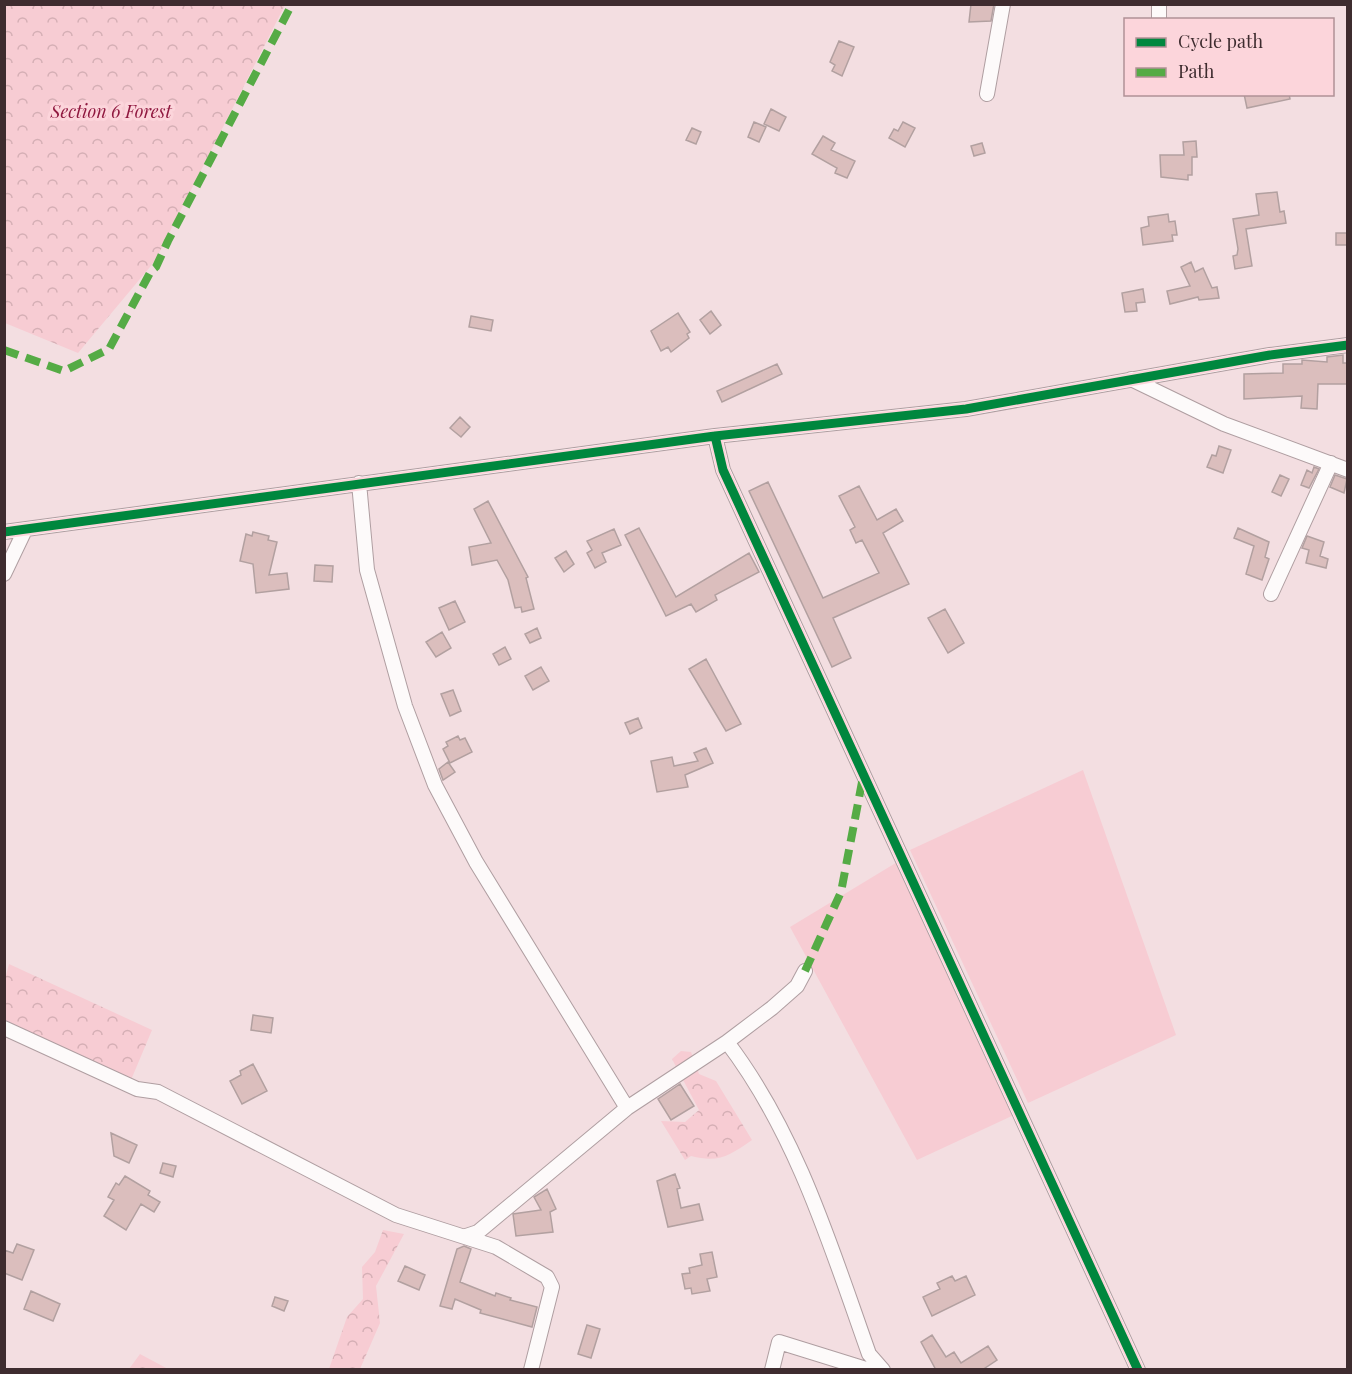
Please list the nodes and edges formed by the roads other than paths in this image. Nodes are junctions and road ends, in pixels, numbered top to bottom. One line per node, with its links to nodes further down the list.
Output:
1 (1003, 4): 2 (street)
2 (987, 94)
3 (1347, 345): 4 (street)
4 (1131, 379): 5 (street); 6 (street)
5 (716, 436): 8 (street); 22 (street)
6 (1331, 463): 7 (street); 12 (street)
7 (1347, 470)
8 (359, 483): 9 (street); 16 (street)
9 (25, 530): 10 (street); 11 (street)
10 (4, 532)
11 (4, 574)
12 (1271, 594)
13 (805, 971): 15 (street)
14 (4, 1028): 17 (street)
15 (727, 1042): 16 (street); 21 (street)
16 (627, 1108): 17 (street)
17 (466, 1236): 18 (street)
18 (531, 1370)
19 (772, 1370): 20 (street)
20 (869, 1370)
21 (883, 1370)
22 (1138, 1370)

